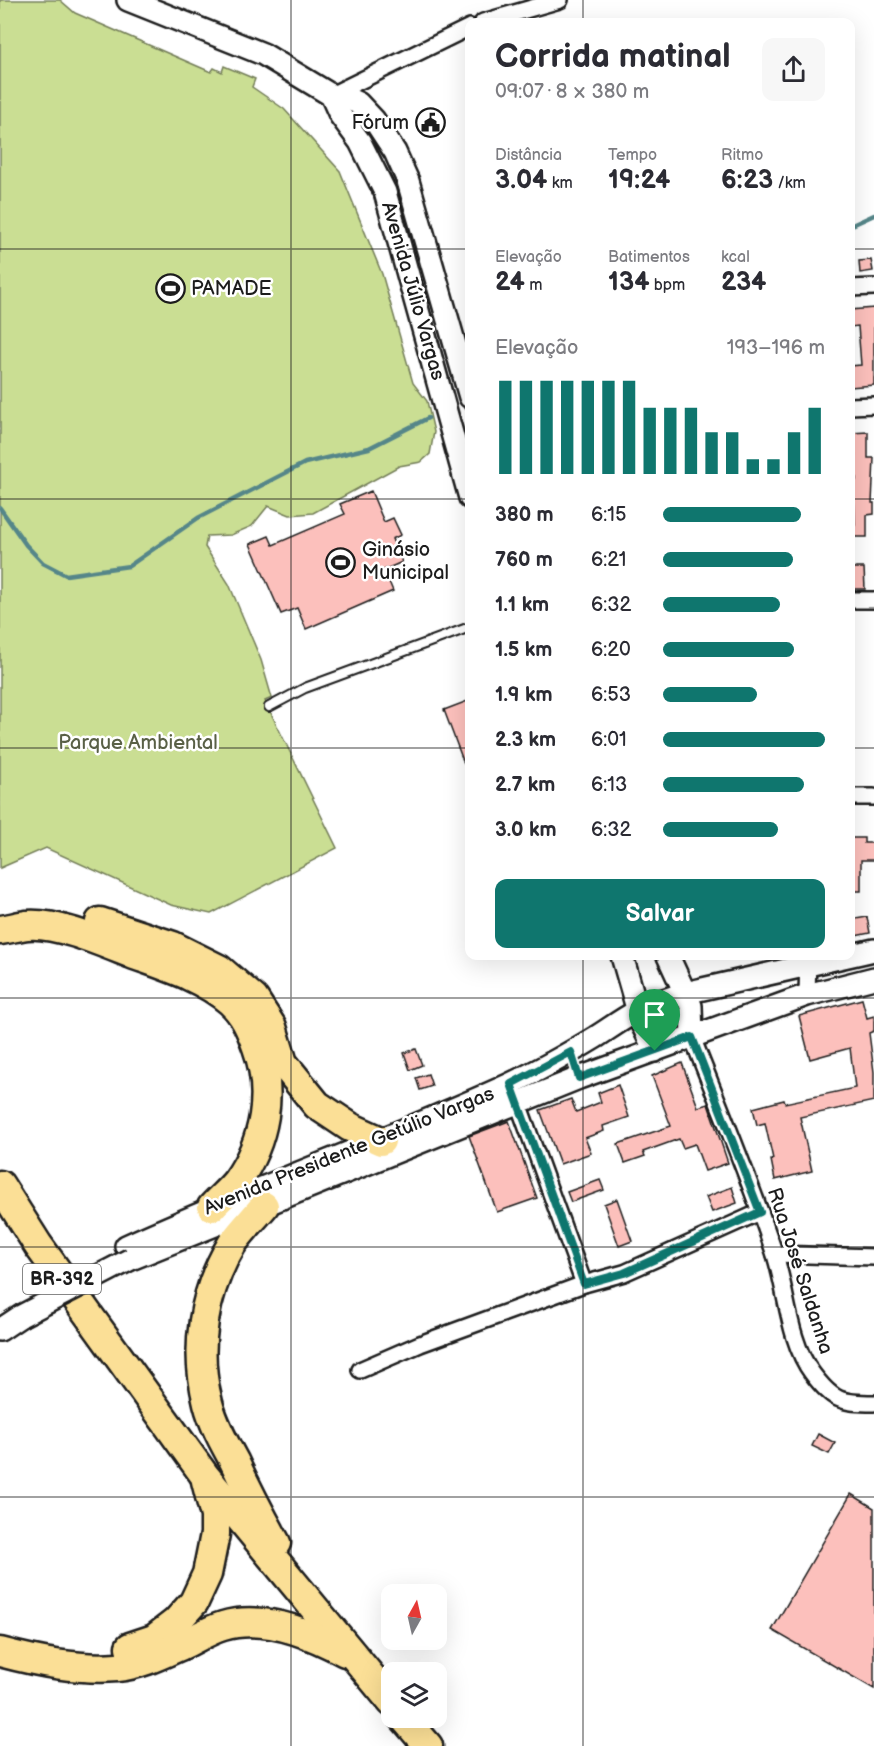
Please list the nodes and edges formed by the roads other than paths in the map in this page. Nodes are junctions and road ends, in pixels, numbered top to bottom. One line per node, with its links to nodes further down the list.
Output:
1 (128, 0): 5 (main road, Avenida Júlio Vargas)
2 (560, 0): 3 (street)
3 (497, 18)
4 (465, 29): 5 (street)
5 (331, 95): 8 (main road, Avenida Júlio Vargas); 11 (main road, Avenida Júlio Vargas)
6 (874, 287): 7 (street)
7 (855, 288)
8 (465, 380)
9 (874, 405): 10 (street)
10 (855, 406)
11 (461, 431): 12 (main road, Avenida Júlio Vargas)
12 (465, 461)
13 (855, 600): 14 (street)
14 (874, 600)
15 (465, 629): 16 (lane)
16 (268, 707)
17 (855, 797): 18 (street)
18 (874, 797)
19 (0, 912): 35 (highway)
20 (0, 930): 42 (highway)
21 (874, 950): 22 (main road, Avenida Presidente Getúlio Vargas)
22 (855, 953)
23 (623, 960): 31 (main road)
24 (670, 960): 28 (main road)
25 (807, 961): 26 (main road, Avenida Presidente Getúlio Vargas); 29 (street)
26 (756, 977): 28 (main road, Avenida Presidente Getúlio Vargas); 30 (main road)
27 (874, 978): 29 (main road, Avenida Presidente Getúlio Vargas)
28 (686, 993): 31 (main road, Avenida Presidente Getúlio Vargas); 32 (main road)
29 (807, 995): 30 (main road, Avenida Presidente Getúlio Vargas)
30 (765, 1010): 32 (main road, Avenida Presidente Getúlio Vargas)
31 (638, 1011): 33 (main road); 34 (main road, Avenida Presidente Getúlio Vargas)
32 (692, 1037): 33 (main road, Avenida Presidente Getúlio Vargas); 43 (street, Rua José Saldanha)
33 (655, 1051): 36 (main road, Avenida Presidente Getúlio Vargas)
34 (571, 1052): 36 (main road); 37 (main road, Avenida Presidente Getúlio Vargas)
35 (283, 1063): 39 (highway); 41 (highway)
36 (579, 1078): 38 (main road, Avenida Presidente Getúlio Vargas)
37 (511, 1084): 38 (street); 39 (main road, Avenida Presidente Getúlio Vargas)
38 (519, 1104): 41 (main road, Avenida Presidente Getúlio Vargas); 46 (street)
39 (381, 1141): 41 (main road, Avenida Presidente Getúlio Vargas)
40 (0, 1185): 51 (highway, BR-392)
41 (258, 1199): 42 (highway); 52 (highway)
42 (223, 1212): 47 (main road, Avenida Presidente Getúlio Vargas, bridge)
43 (760, 1212): 44 (street, Rua José Saldanha); 46 (street)
44 (775, 1254): 45 (street); 50 (street, Rua José Saldanha)
45 (874, 1257)
46 (584, 1284): 49 (street)
47 (12, 1311): 48 (main road, Avenida Presidente Getúlio Vargas)
48 (0, 1330)
49 (360, 1371)
50 (874, 1403)
51 (205, 1476): 52 (highway, BR-392); 53 (highway)
52 (305, 1597): 55 (highway, BR-392)
53 (0, 1633)
54 (0, 1652): 55 (highway)
55 (353, 1657): 56 (highway, BR-392)
56 (381, 1689)
57 (413, 1728): 58 (highway)
58 (428, 1746)

